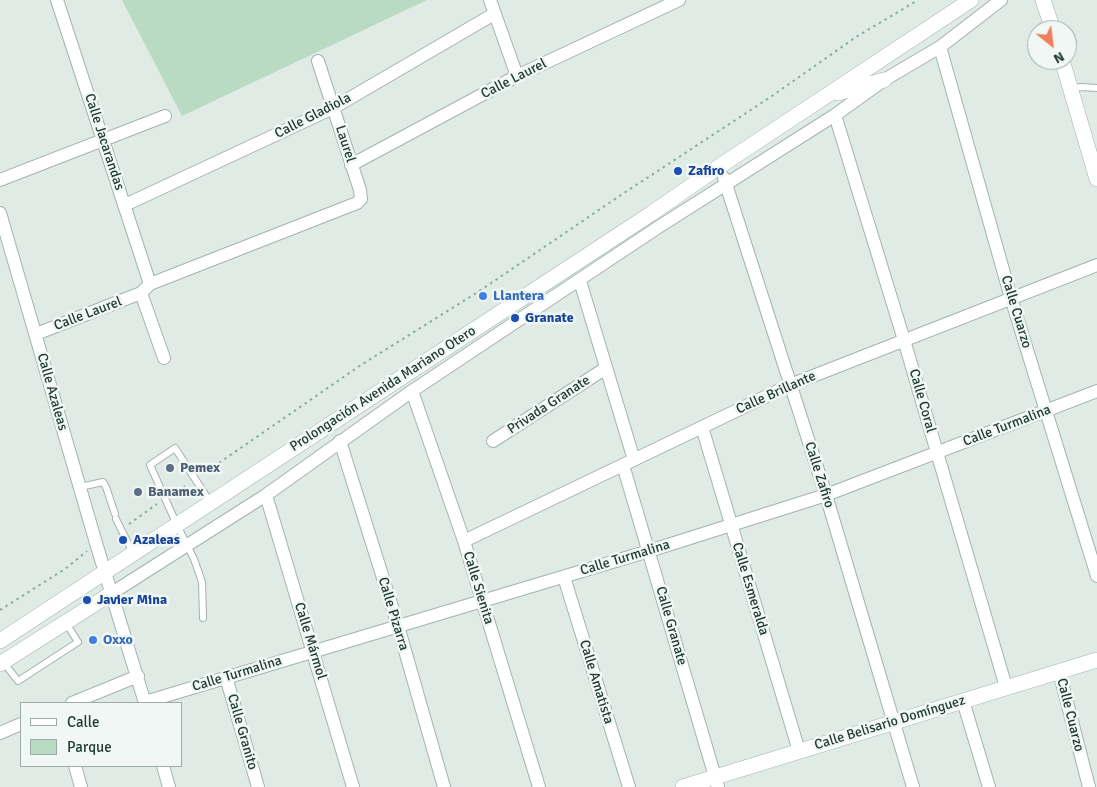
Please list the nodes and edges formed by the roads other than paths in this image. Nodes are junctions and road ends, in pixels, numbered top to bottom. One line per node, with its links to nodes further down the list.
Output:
1 (57, 0): 21 (street, Calle Jacarandas)
2 (490, 0): 7 (street)
3 (679, 0): 12 (street, Calle Laurel)
4 (971, 0): 16 (main road, Prolongación Avenida Mariano Otero)
5 (1044, 0): 8 (main road)
6 (997, 2): 9 (street)
7 (494, 14): 12 (street); 17 (street, Calle Gladiola)
8 (1049, 20)
9 (940, 47): 13 (street); 35 (street, Calle Cuarzo)
10 (318, 61): 17 (street, Laurel)
11 (1065, 70): 15 (main road)
12 (517, 76): 23 (street, Calle Laurel)
13 (884, 80): 16 (main road); 18 (street)
14 (1097, 88): 15 (lane)
15 (1070, 89): 25 (main road)
16 (827, 96): 20 (main road, Prolongación Avenida Mariano Otero)
17 (333, 108): 23 (street, Laurel); 29 (street, Calle Gladiola)
18 (835, 115): 22 (street); 37 (street, Calle Coral)
19 (165, 116): 21 (street)
20 (765, 136): 22 (street); 24 (main road, Prolongación Avenida Mariano Otero)
21 (103, 140): 26 (street); 29 (street, Calle Jacarandas)
22 (776, 153): 27 (street)
23 (351, 165): 28 (street, Laurel)
24 (720, 166): 27 (street, Calle Zafiro); 48 (main road, Prolongación Avenida Mariano Otero)
25 (1097, 179)
26 (0, 180)
27 (726, 184): 32 (street); 40 (street, Calle Zafiro)
28 (361, 199): 33 (street, Calle Laurel)
29 (125, 205): 33 (street, Calle Jacarandas)
30 (0, 213): 36 (street, Calle Azaleas)
31 (1097, 265): 35 (street, Calle Brillante)
32 (580, 281): 39 (street, Calle Granate); 42 (street)
33 (150, 284): 34 (street, Calle Laurel)
34 (141, 293): 36 (street, Calle Laurel); 38 (street)
35 (1012, 298): 37 (street, Calle Brillante); 43 (street, Calle Cuarzo)
36 (36, 334): 51 (street, Calle Azaleas)
37 (904, 340): 40 (street, Calle Brillante); 47 (street, Calle Coral)
38 (164, 358)
39 (606, 368): 46 (street, Privada Granate); 49 (street, Calle Granate)
40 (790, 385): 44 (street, Calle Brillante); 53 (street, Calle Zafiro)
41 (1097, 391): 43 (street, Calle Turmalina)
42 (412, 392): 45 (street); 57 (street, Calle Sienita)
43 (1046, 411): 47 (street, Calle Turmalina); 62 (street, Calle Cuarzo)
44 (702, 427): 49 (street, Calle Brillante); 56 (street, Calle Esmeralda)
45 (340, 441): 50 (street); 68 (street, Calle Pizarra)
46 (493, 441)
47 (937, 453): 53 (street, Calle Turmalina); 76 (street, Calle Coral)
48 (284, 454): 50 (street); 54 (main road, Prolongación Avenida Mariano Otero)
49 (628, 463): 57 (street, Calle Brillante); 59 (street, Calle Granate)
50 (295, 474): 52 (street)
51 (80, 487): 60 (lane); 61 (street, Calle Azaleas)
52 (266, 495): 58 (street); 70 (street, Calle Mármol)
53 (826, 496): 56 (street, Calle Turmalina); 80 (street, Calle Zafiro)
54 (211, 503): 55 (main road, Prolongación Avenida Mariano Otero); 55 (lane)
55 (177, 525): 58 (lane); 60 (main road, Prolongación Avenida Mariano Otero)
56 (732, 525): 59 (street, Calle Turmalina); 83 (street, Calle Esmeralda)
57 (464, 541): 65 (street, Calle Sienita)
58 (187, 546): 64 (street); 66 (lane)
59 (649, 551): 63 (street, Calle Turmalina); 86 (street, Calle Granate)
60 (133, 553): 61 (main road, Prolongación Avenida Mariano Otero)
61 (105, 571): 64 (street, Calle Azaleas); 69 (main road, Prolongación Avenida Mariano Otero)
62 (1097, 576)
63 (564, 577): 65 (street, Calle Turmalina); 93 (street, Calle Amatista)
64 (112, 592): 67 (main road); 74 (street, Calle Azaleas)
65 (482, 601): 68 (street, Calle Turmalina); 92 (street, Calle Sienita)
66 (203, 618)
67 (66, 623): 72 (main road); 72 (lane)
68 (398, 626): 70 (street, Calle Turmalina); 91 (street, Calle Pizarra)
69 (0, 641)
70 (314, 651): 75 (street, Calle Turmalina); 90 (street, Calle Mármol)
71 (1097, 660): 73 (main road, Calle Belisario Domínguez)
72 (2, 663)
73 (1059, 671): 76 (main road, Calle Belisario Domínguez); 97 (street, Calle Cuarzo)
74 (138, 676): 78 (street); 79 (street, Calle Azaleas)
75 (226, 677): 79 (street, Calle Turmalina); 89 (street, Calle Granito)
76 (1006, 688): 77 (main road, Calle Belisario Domínguez)
77 (963, 701): 80 (main road, Calle Belisario Domínguez); 96 (street)
78 (74, 702)
79 (145, 702)
80 (894, 722): 83 (main road, Calle Belisario Domínguez); 95 (street, Calle Zafiro)
81 (20, 724): 82 (street)
82 (0, 732)
83 (798, 751): 86 (main road, Calle Belisario Domínguez)
84 (75, 767): 87 (street)
85 (163, 767): 88 (street)
86 (717, 782): 94 (main road, Calle Belisario Domínguez)
87 (81, 787)
88 (169, 787)
89 (258, 787)
90 (353, 787)
91 (444, 787)
92 (539, 787)
93 (629, 787)
94 (683, 787)
95 (913, 787)
96 (989, 787)
97 (1089, 787)

